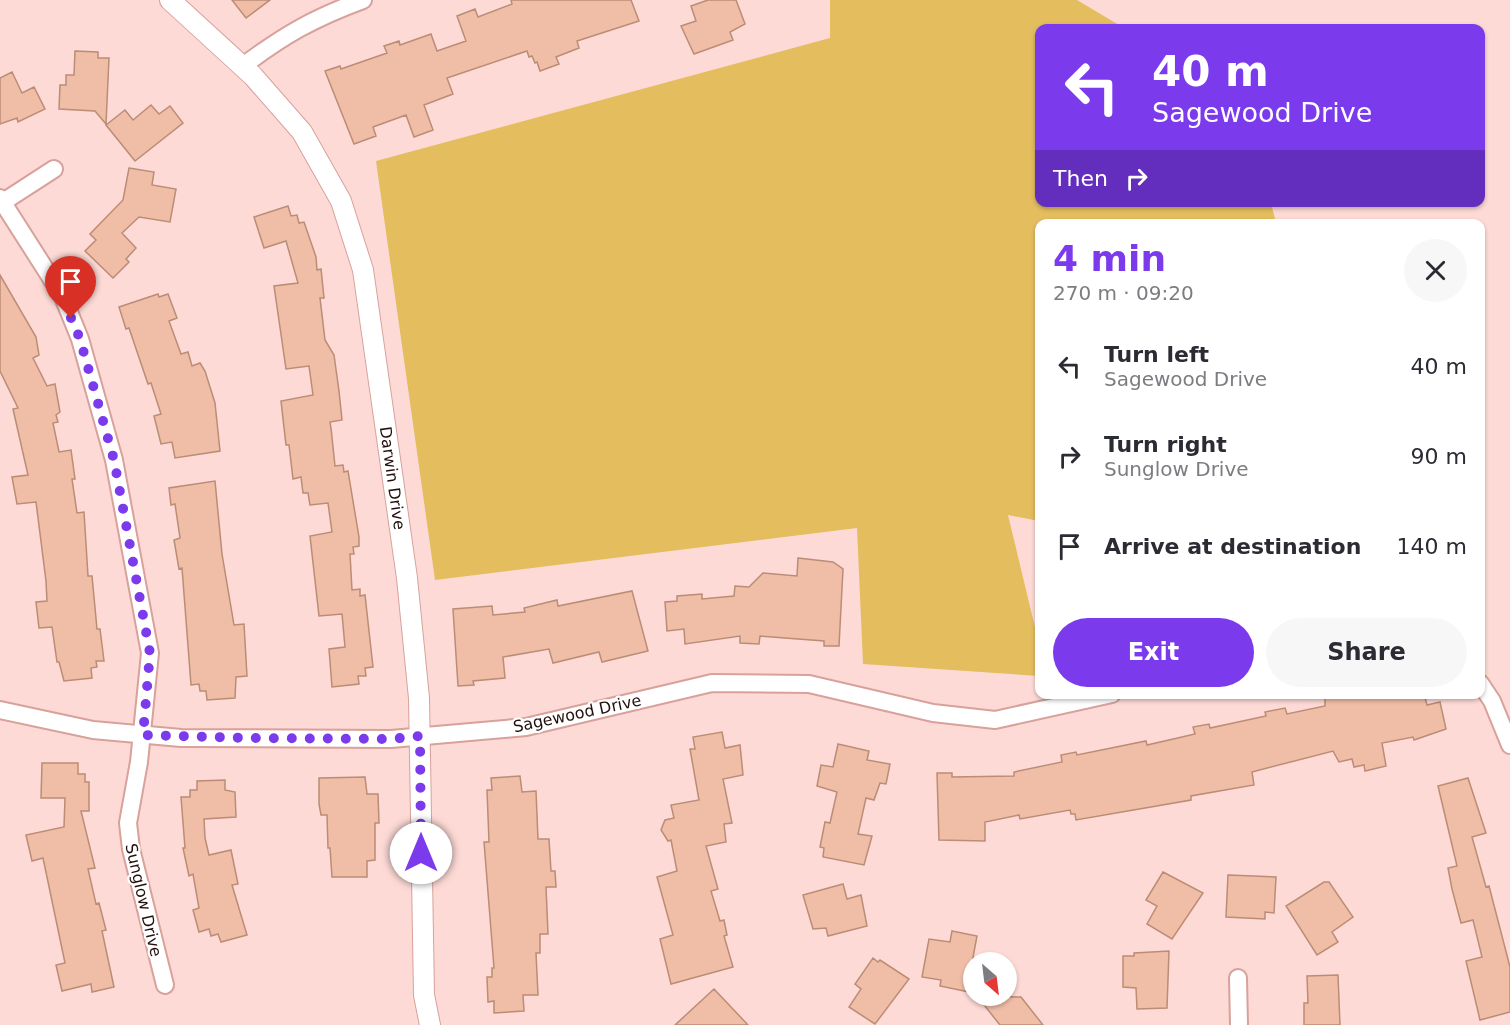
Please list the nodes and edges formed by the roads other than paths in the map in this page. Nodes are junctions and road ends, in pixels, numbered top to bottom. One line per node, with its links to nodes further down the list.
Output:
1 (170, 0): 3 (street, Darwin Drive)
2 (363, 0): 3 (street)
3 (243, 66): 10 (street, Darwin Drive)
4 (54, 169): 5 (street)
5 (1, 200): 9 (street, Sunglow Drive)
6 (1485, 691): 11 (street)
7 (1090, 699): 10 (street, Sagewood Drive)
8 (0, 710): 9 (street, Sagewood Drive)
9 (143, 735): 10 (street, Sagewood Drive); 13 (street, Sunglow Drive)
10 (420, 736): 14 (street, Darwin Drive)
11 (1510, 745)
12 (1238, 978): 15 (street)
13 (165, 985)
14 (430, 1025)
15 (1239, 1025)

